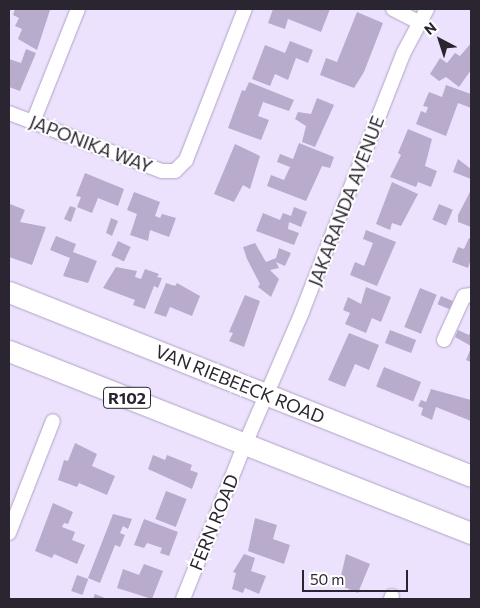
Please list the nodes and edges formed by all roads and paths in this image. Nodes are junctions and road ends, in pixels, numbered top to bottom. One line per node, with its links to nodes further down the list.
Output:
1 (78, 9): 7 (street)
2 (245, 9): 7 (street, JAPONIKA WAY)
3 (393, 9): 5 (street)
4 (427, 9): 5 (street, JAKARANDA AVENUE)
5 (418, 22): 12 (street, JAKARANDA AVENUE)
6 (9, 113): 7 (street, JAPONIKA WAY)
7 (33, 122)
8 (9, 292): 12 (main road, VAN RIEBEECK ROAD)
9 (471, 295): 10 (street)
10 (444, 340)
11 (9, 351): 14 (main road, R102)
12 (266, 394): 14 (street, JAKARANDA AVENUE); 15 (main road, VAN RIEBEECK ROAD)
13 (53, 421): 16 (street)
14 (245, 444): 17 (main road, R102); 18 (street, FERN ROAD)
15 (471, 476)
16 (9, 533)
17 (471, 533)
18 (183, 599)

